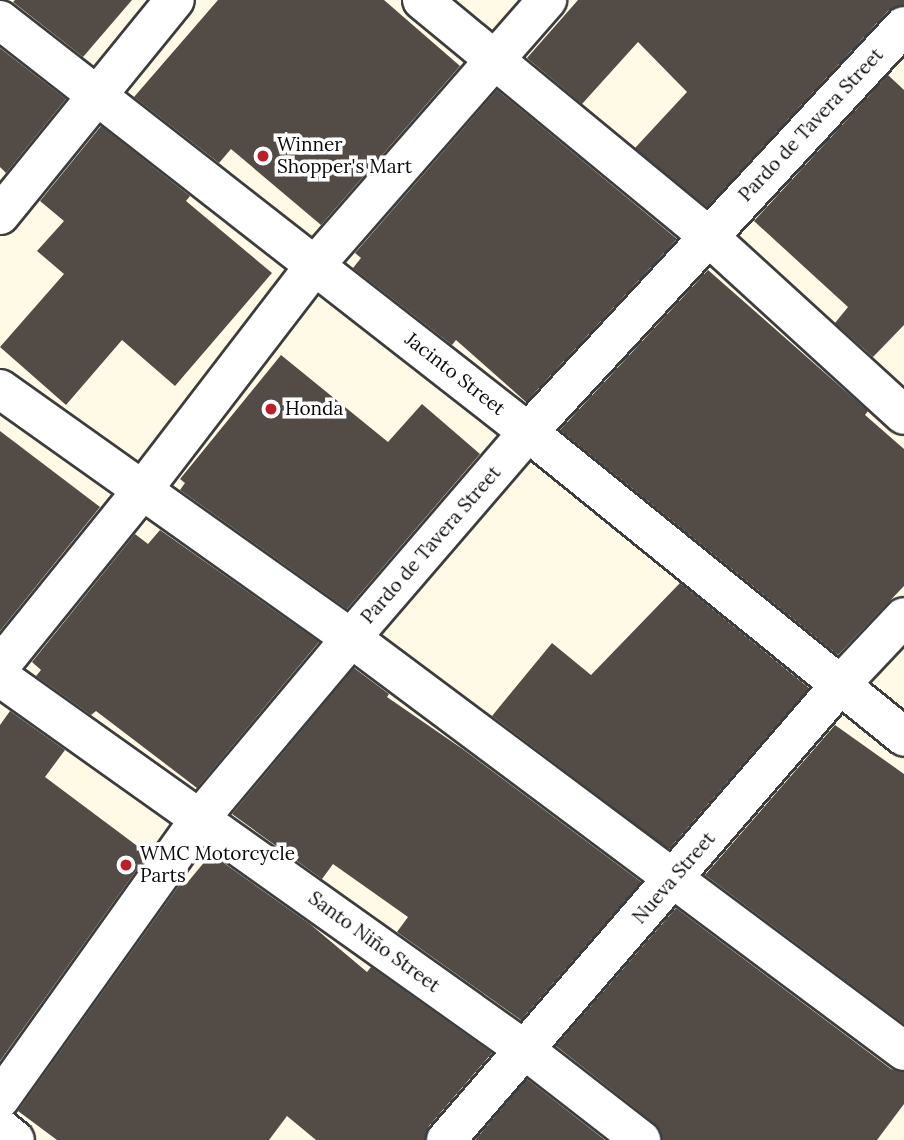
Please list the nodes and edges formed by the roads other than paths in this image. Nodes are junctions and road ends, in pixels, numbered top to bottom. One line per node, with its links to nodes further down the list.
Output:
1 (175, 0): 7 (street)
2 (422, 0): 6 (street)
3 (547, 0): 6 (street)
4 (0, 20): 7 (street, Jacinto Street)
5 (904, 26): 9 (street, Pardo de Tavera Street)
6 (494, 60): 9 (street); 10 (street)
7 (99, 94): 8 (street); 10 (street, Jacinto Street)
8 (0, 215)
9 (708, 236): 12 (street); 13 (street, Pardo de Tavera Street)
10 (316, 264): 13 (street, Jacinto Street); 14 (street)
11 (0, 389): 14 (street)
12 (904, 415)
13 (528, 432): 16 (street, Pardo de Tavera Street); 19 (street, Jacinto Street)
14 (144, 488): 16 (street); 17 (street)
15 (904, 617): 19 (street, Nueva Street)
16 (351, 638): 21 (street, Pardo de Tavera Street); 22 (street)
17 (0, 666)
18 (0, 677): 21 (street, Santo Niño Street)
19 (840, 685): 20 (street, Jacinto Street); 22 (street, Nueva Street)
20 (904, 737)
21 (201, 817): 23 (street, Santo Niño Street); 25 (street, Pardo de Tavera Street)
22 (672, 881): 23 (street, Nueva Street); 24 (street)
23 (524, 1050): 28 (street, Nueva Street); 29 (street, Santo Niño Street)
24 (904, 1051)
25 (0, 1099)
26 (0, 1128): 27 (street)
27 (15, 1140)
28 (446, 1140)
29 (641, 1140)

